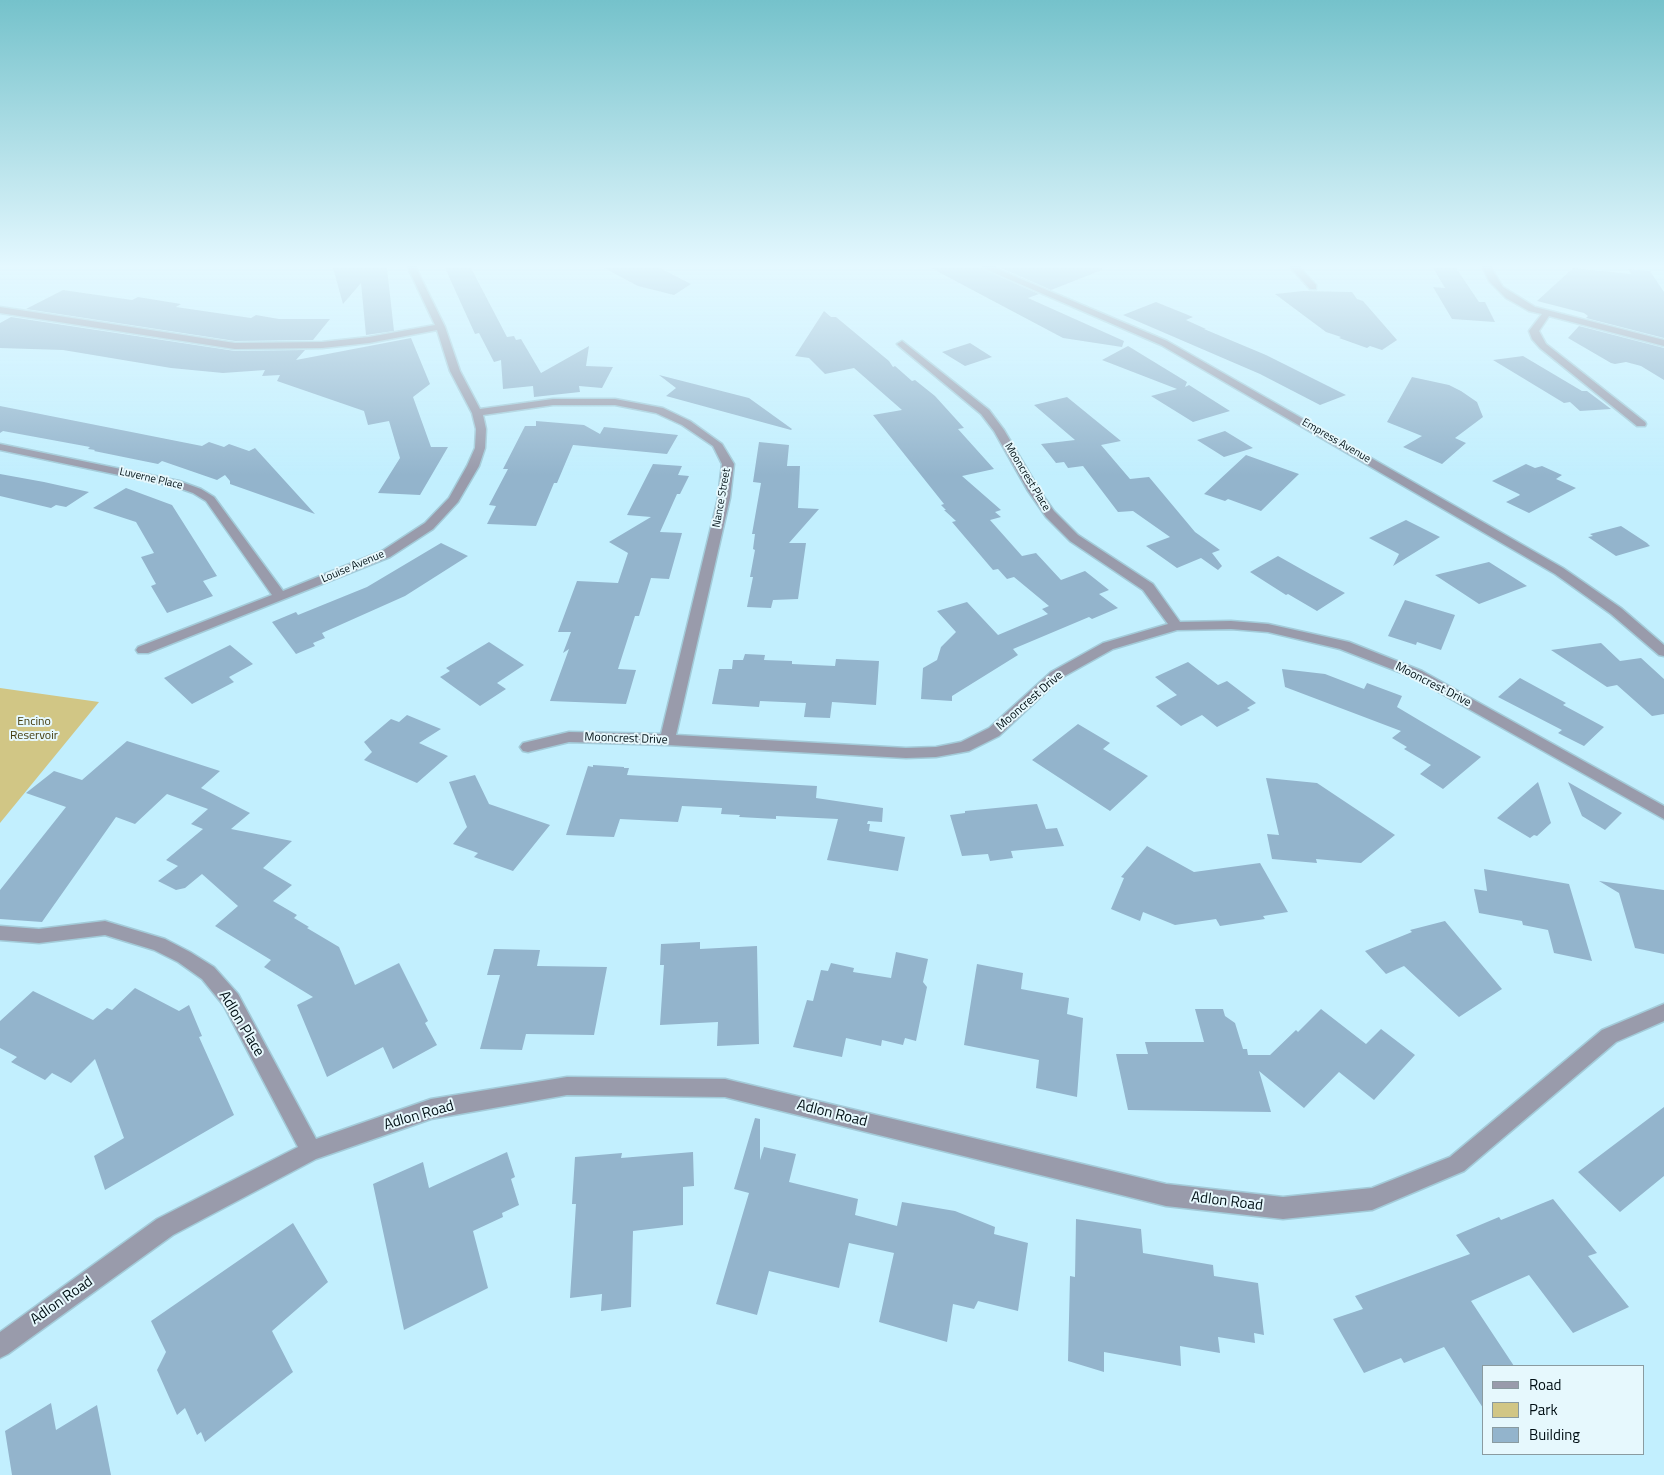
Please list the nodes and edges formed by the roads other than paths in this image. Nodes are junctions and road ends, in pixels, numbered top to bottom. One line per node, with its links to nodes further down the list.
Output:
1 (175, 337): 2 (street)
2 (386, 337)
3 (443, 337): 9 (street, Louise Avenue)
4 (1149, 337): 15 (street, Empress Avenue)
5 (1537, 337): 10 (street)
6 (1639, 337): 7 (street)
7 (1664, 343)
8 (902, 344): 13 (street, Mooncrest Place)
9 (477, 413): 12 (street, Louise Avenue); 16 (street, Nance Street)
10 (1640, 424)
11 (0, 447): 12 (street, Luverne Place)
12 (280, 597): 14 (street, Louise Avenue)
13 (1176, 626): 16 (street, Mooncrest Drive); 18 (street, Mooncrest Drive)
14 (143, 650)
15 (1664, 652)
16 (667, 740): 17 (street, Mooncrest Drive)
17 (528, 747)
18 (1664, 813)
19 (0, 933): 21 (street, Adlon Place)
20 (1664, 1012): 21 (street, Adlon Road)
21 (311, 1151): 22 (street, Adlon Road)
22 (0, 1346)

